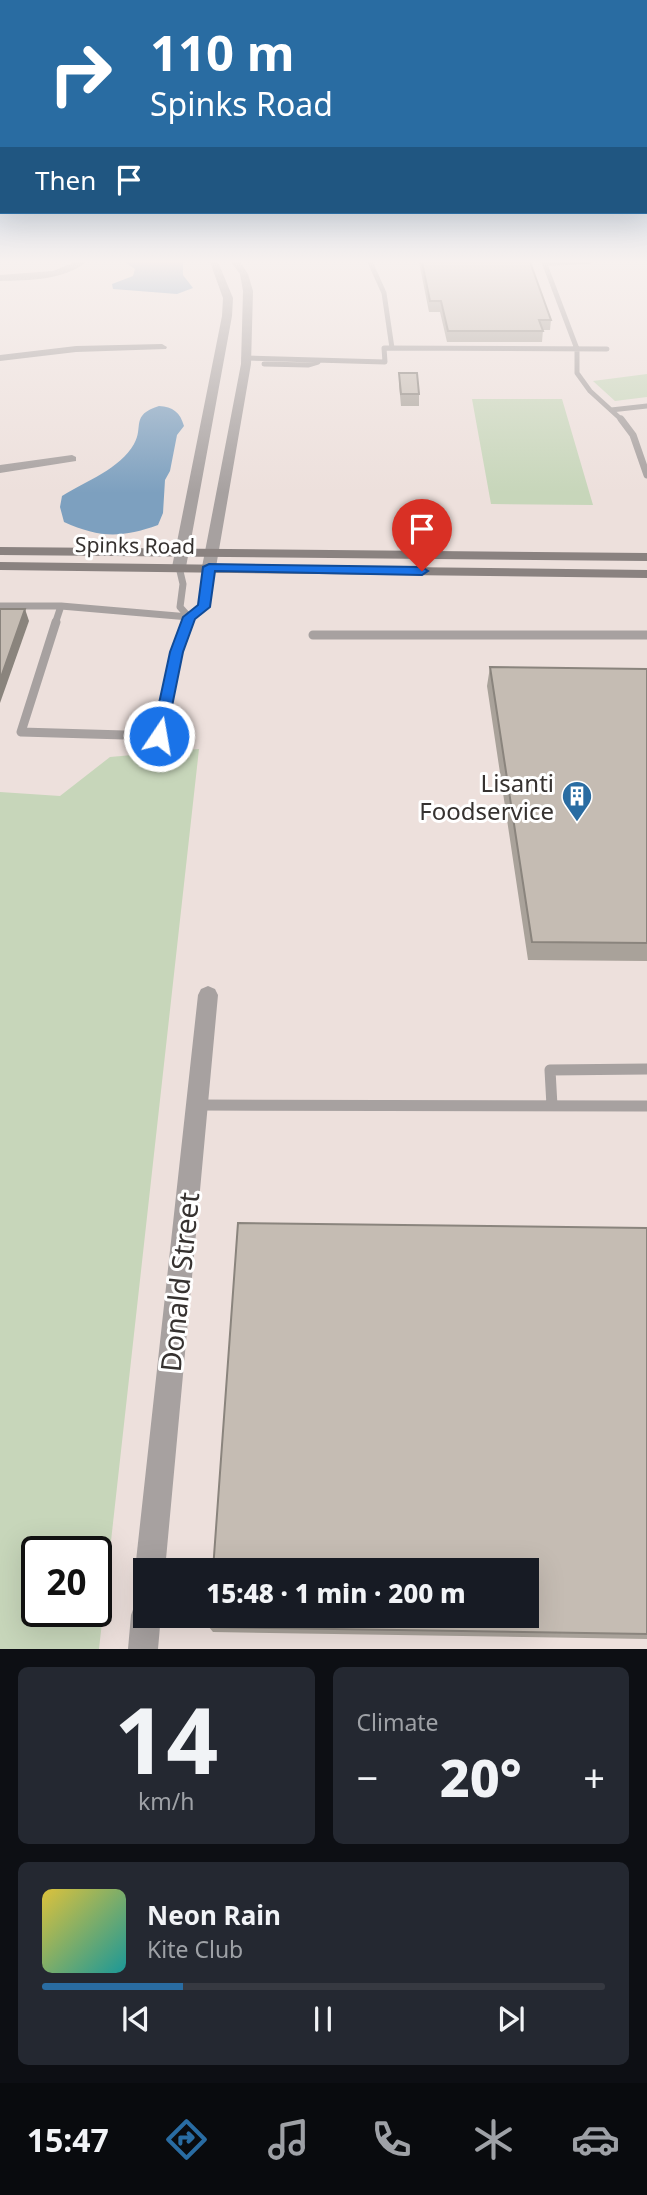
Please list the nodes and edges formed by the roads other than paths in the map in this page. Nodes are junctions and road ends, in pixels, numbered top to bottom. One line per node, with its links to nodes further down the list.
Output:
1 (222, 339): 10 (street)
2 (246, 339): 11 (street)
3 (391, 339): 6 (lane)
4 (573, 339): 7 (lane)
5 (162, 347): 9 (street)
6 (392, 348): 7 (lane); 11 (lane)
7 (577, 349): 8 (lane); 13 (lane)
8 (607, 349)
9 (0, 358)
10 (219, 361): 11 (street); 18 (street)
11 (245, 361): 19 (street)
12 (647, 406): 13 (lane)
13 (611, 410): 16 (lane)
14 (72, 458): 15 (street)
15 (0, 469)
16 (646, 471)
17 (0, 551): 18 (main road, Spinks Road)
18 (182, 551): 19 (main road, Spinks Road); 22 (street)
19 (212, 551): 20 (main road, Spinks Road); 23 (street)
20 (647, 557)
21 (0, 566): 22 (main road, Spinks Road)
22 (179, 567): 23 (main road, Spinks Road); 27 (lane)
23 (209, 567): 24 (main road, Spinks Road); 27 (lane)
24 (647, 574)
25 (0, 606): 26 (lane)
26 (61, 606): 27 (lane); 27 (lane)
27 (189, 617)
28 (313, 635): 29 (lane)
29 (647, 635)
30 (208, 995): 32 (street, Donald Street)
31 (647, 1069): 33 (lane)
32 (197, 1105): 33 (lane); 35 (street, Donald Street)
33 (552, 1105): 34 (lane)
34 (647, 1106)
35 (151, 1558)
36 (144, 1628): 37 (street)
37 (142, 1649)

